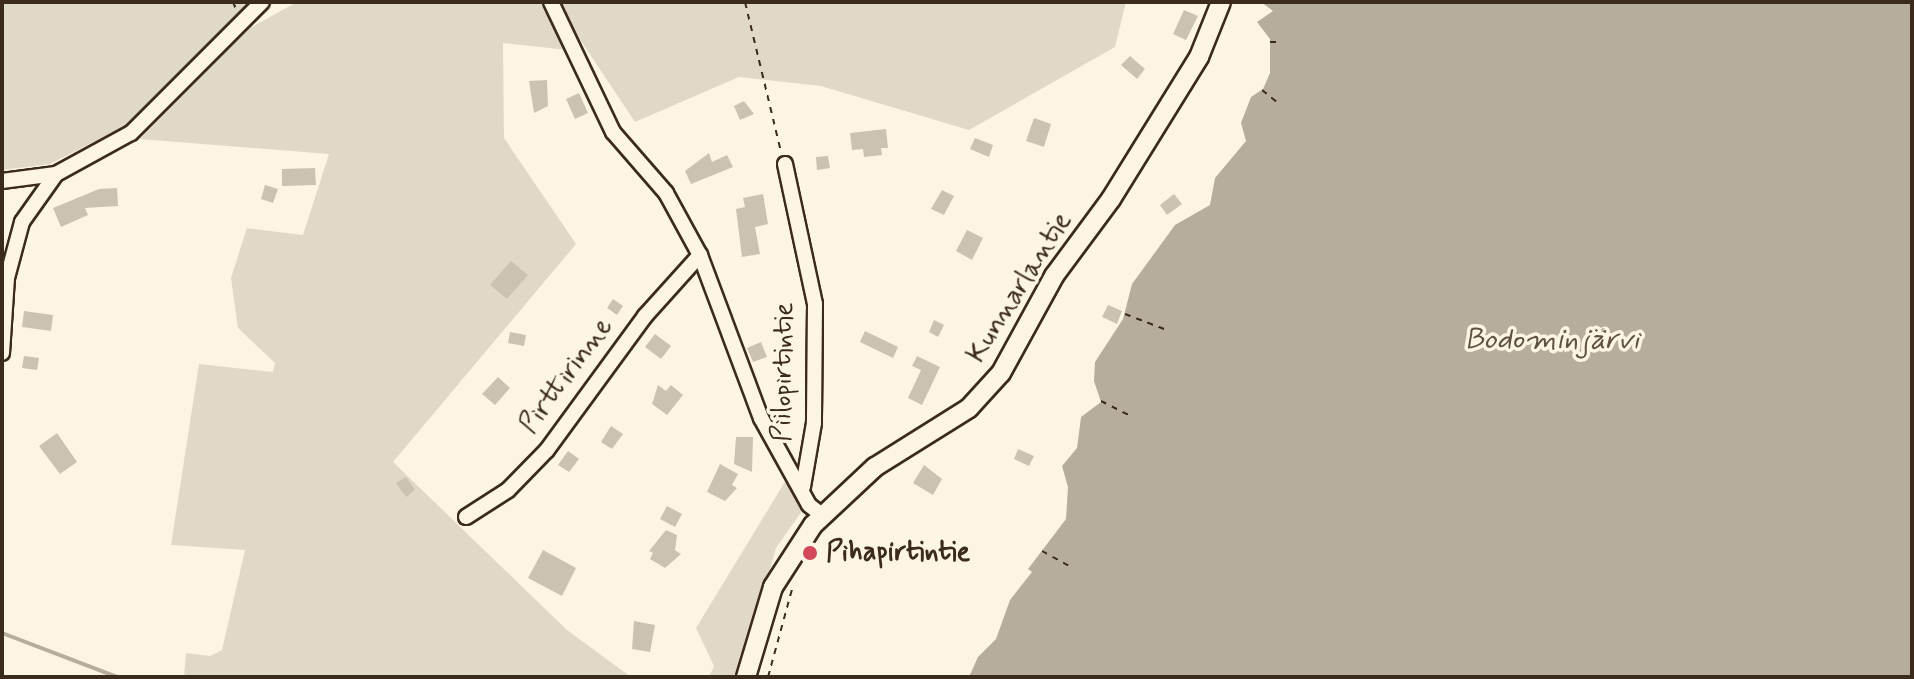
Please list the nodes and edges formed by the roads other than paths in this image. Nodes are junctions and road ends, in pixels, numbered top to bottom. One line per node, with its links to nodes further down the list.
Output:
1 (262, 2): 5 (street)
2 (551, 2): 7 (street)
3 (1221, 2): 10 (main road, Kunnarlantie)
4 (785, 164): 9 (street, Piilopirtintie)
5 (56, 174): 6 (street); 8 (street)
6 (2, 181)
7 (700, 255): 9 (street); 11 (street, Pirttirinne)
8 (2, 353)
9 (803, 487): 10 (street)
10 (822, 515): 12 (main road, Kunnarlantie)
11 (466, 517)
12 (746, 677)

